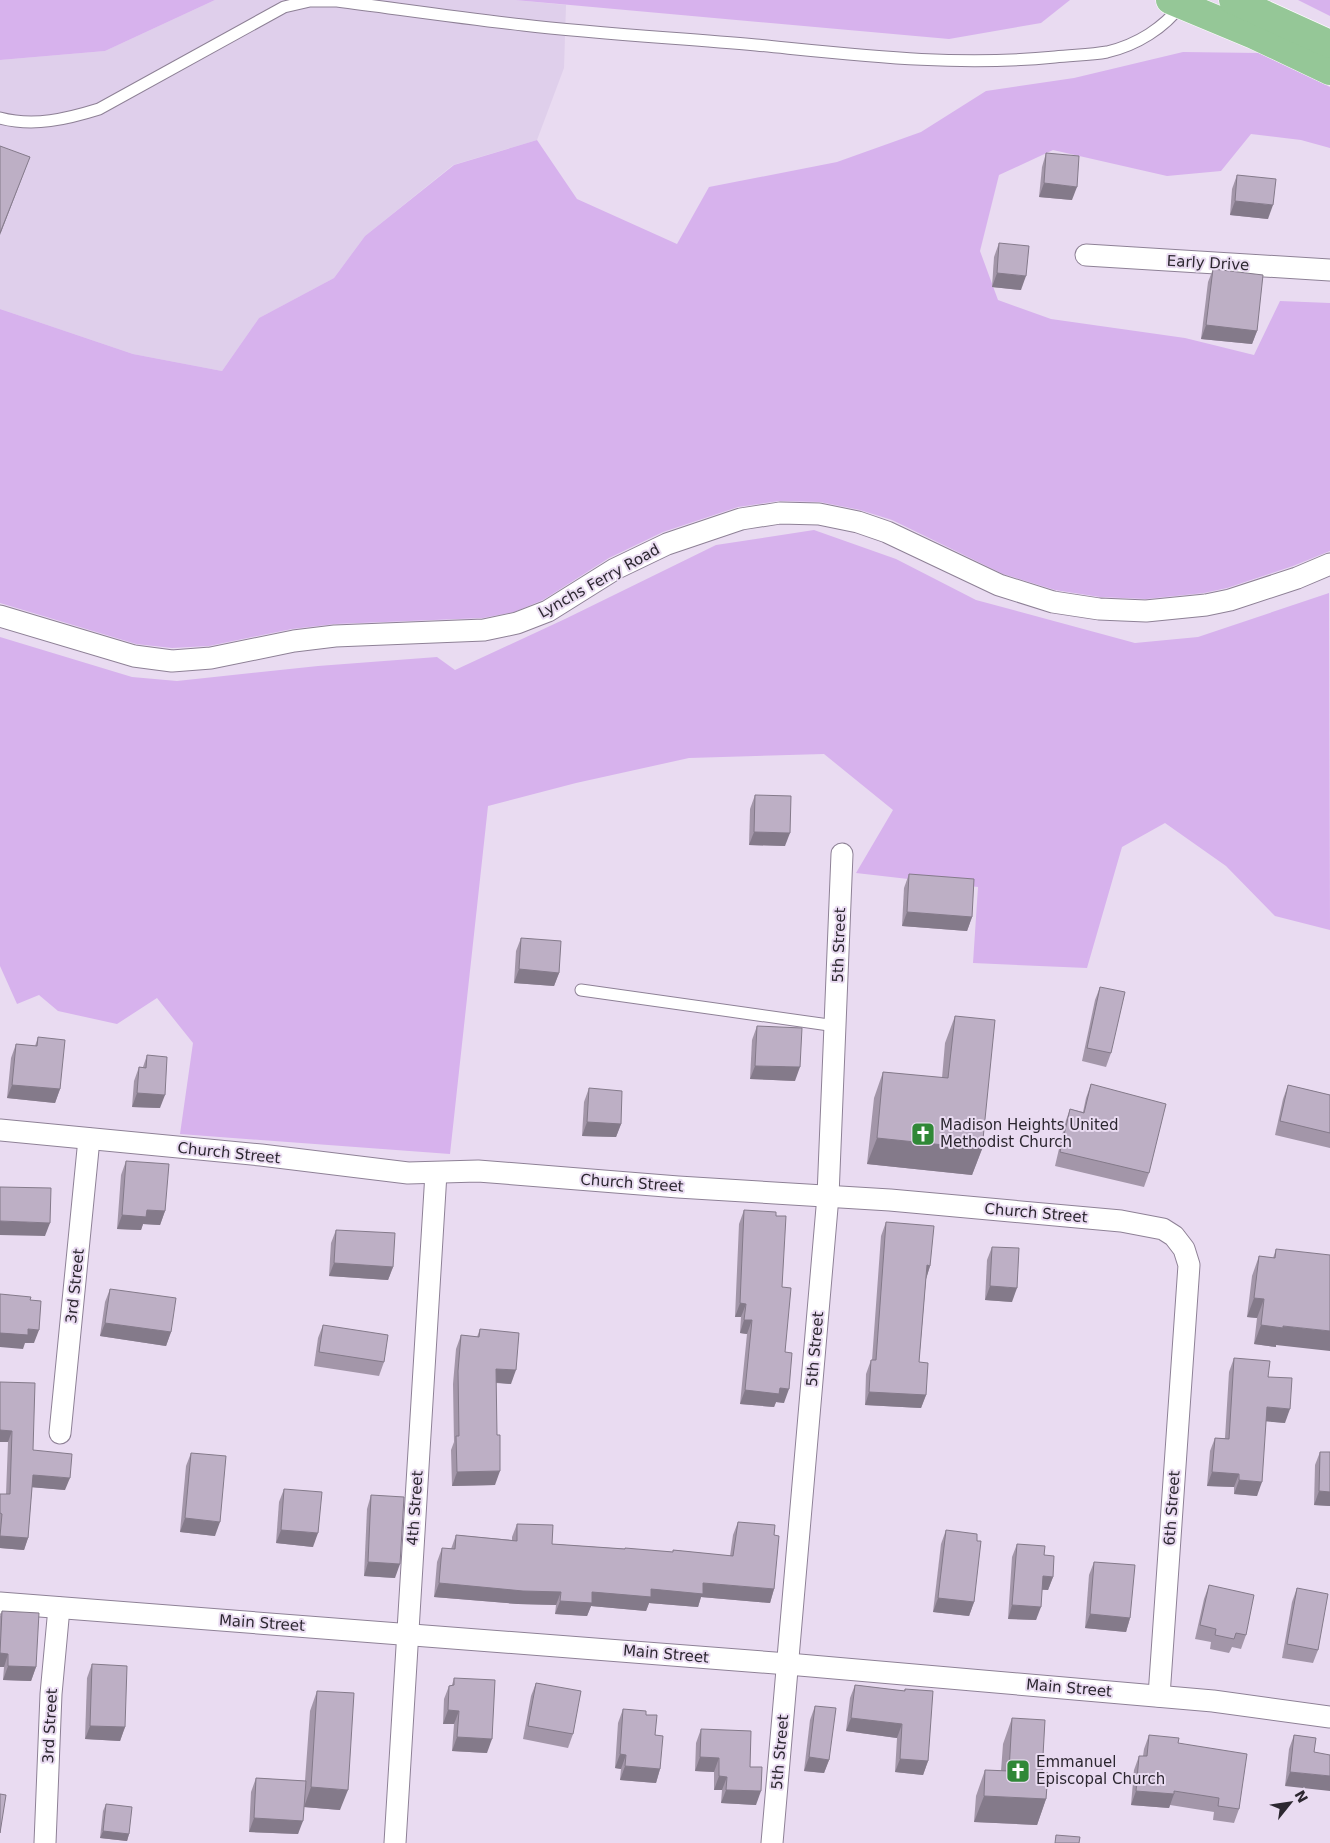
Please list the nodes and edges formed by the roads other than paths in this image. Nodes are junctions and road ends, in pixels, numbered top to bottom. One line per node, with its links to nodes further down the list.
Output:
1 (1233, 0): 3 (main road)
2 (1179, 2): 4 (main road); 5 (lane)
3 (1330, 44)
4 (1330, 71)
5 (0, 118)
6 (1086, 255): 7 (street, Early Drive)
7 (1330, 270)
8 (1330, 564): 9 (street, Lynchs Ferry Road)
9 (0, 616)
10 (842, 854): 12 (street, 5th Street)
11 (581, 990): 12 (lane)
12 (836, 1026): 16 (street, 5th Street)
13 (0, 1130): 14 (street, Church Street)
14 (89, 1139): 15 (street, Church Street); 18 (street, 3rd Street)
15 (436, 1173): 16 (street, Church Street); 21 (street, 4th Street)
16 (828, 1196): 17 (street, Church Street); 22 (street, 5th Street)
17 (1185, 1320): 23 (street, 6th Street)
18 (60, 1433)
19 (0, 1603): 20 (street, Main Street)
20 (58, 1608): 21 (street, Main Street); 25 (street, 3rd Street)
21 (407, 1634): 22 (street, Main Street); 26 (street, 4th Street)
22 (788, 1664): 23 (street, Main Street); 27 (street, 5th Street)
23 (1159, 1696): 24 (street, Main Street)
24 (1330, 1717)
25 (45, 1843)
26 (395, 1843)
27 (772, 1843)

